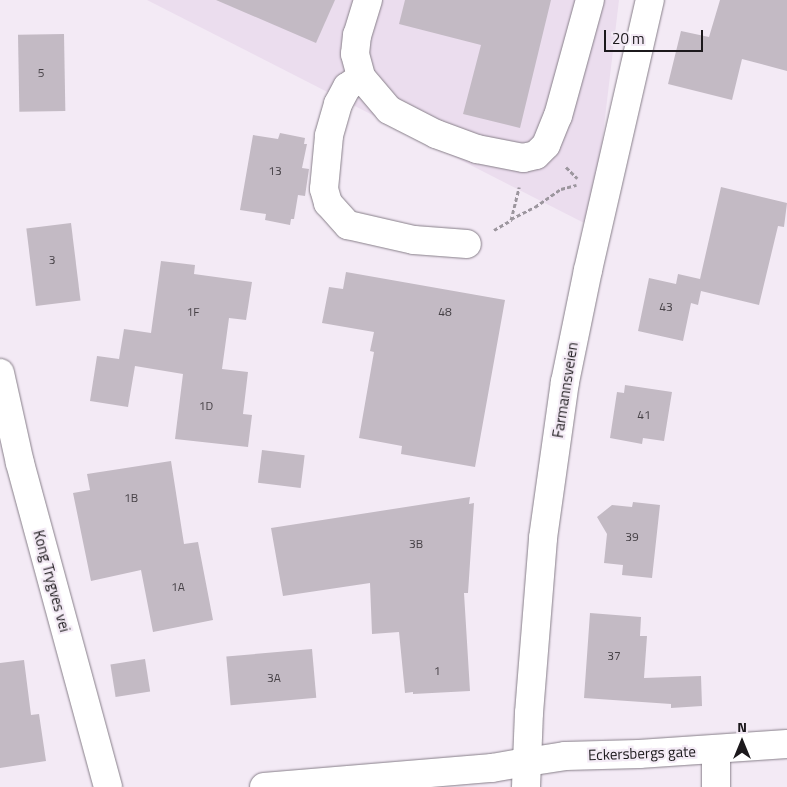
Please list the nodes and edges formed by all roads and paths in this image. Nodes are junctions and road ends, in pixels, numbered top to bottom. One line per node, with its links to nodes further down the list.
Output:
1 (368, 0): 4 (street)
2 (590, 0): 5 (street)
3 (650, 0): 11 (street, Farmannsveien)
4 (361, 77): 5 (street); 7 (street)
5 (534, 152): 6 (path); 6 (path)
6 (510, 220): 7 (path)
7 (466, 244)
8 (0, 373): 12 (street, Kong Trygves vei)
9 (787, 744): 10 (street, Eckersbergs gate)
10 (716, 750): 11 (street, Eckersbergs gate); 14 (street)
11 (526, 774): 13 (street, Eckersbergs gate)
12 (108, 787)
13 (264, 787)
14 (716, 787)

